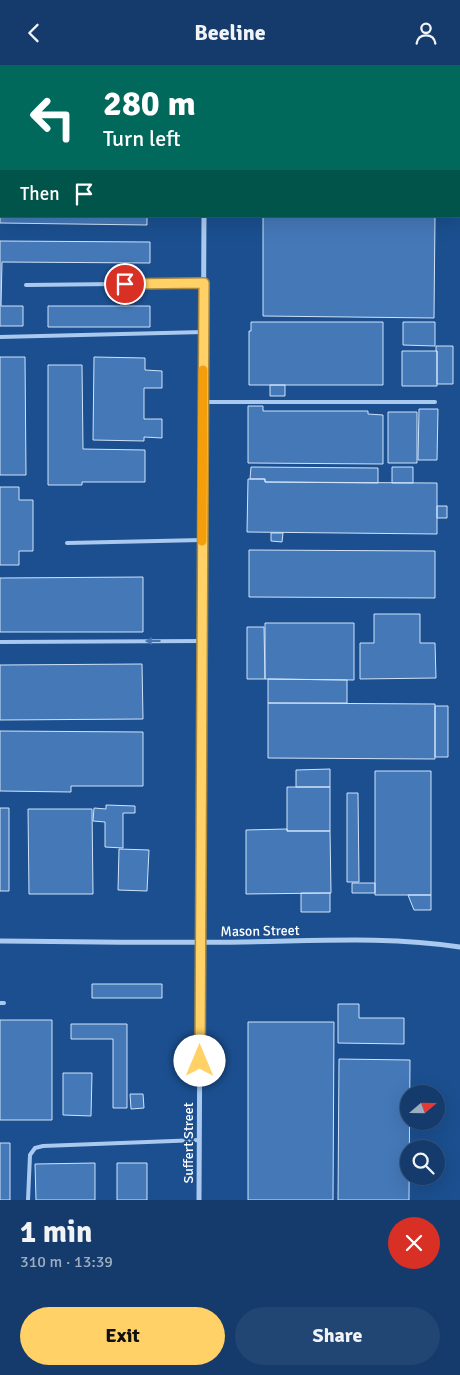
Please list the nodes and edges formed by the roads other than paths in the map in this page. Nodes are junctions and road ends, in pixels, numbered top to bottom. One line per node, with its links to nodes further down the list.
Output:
1 (204, 217): 2 (street, Suffert Street)
2 (204, 283): 3 (lane); 4 (street, Suffert Street)
3 (26, 285)
4 (204, 332): 5 (lane); 6 (street, Suffert Street)
5 (0, 337)
6 (203, 402): 7 (lane); 8 (street, Suffert Street)
7 (435, 402)
8 (202, 540): 9 (lane); 10 (street, Suffert Street)
9 (68, 543)
10 (202, 641): 11 (lane, one-way to 11); 13 (street, Suffert Street)
11 (0, 642)
12 (0, 941): 13 (street, Mason Street)
13 (200, 943): 14 (street, Mason Street); 15 (street, Suffert Street)
14 (460, 947)
15 (199, 1140): 16 (lane); 17 (street, Suffert Street)
16 (28, 1200)
17 (199, 1200)

